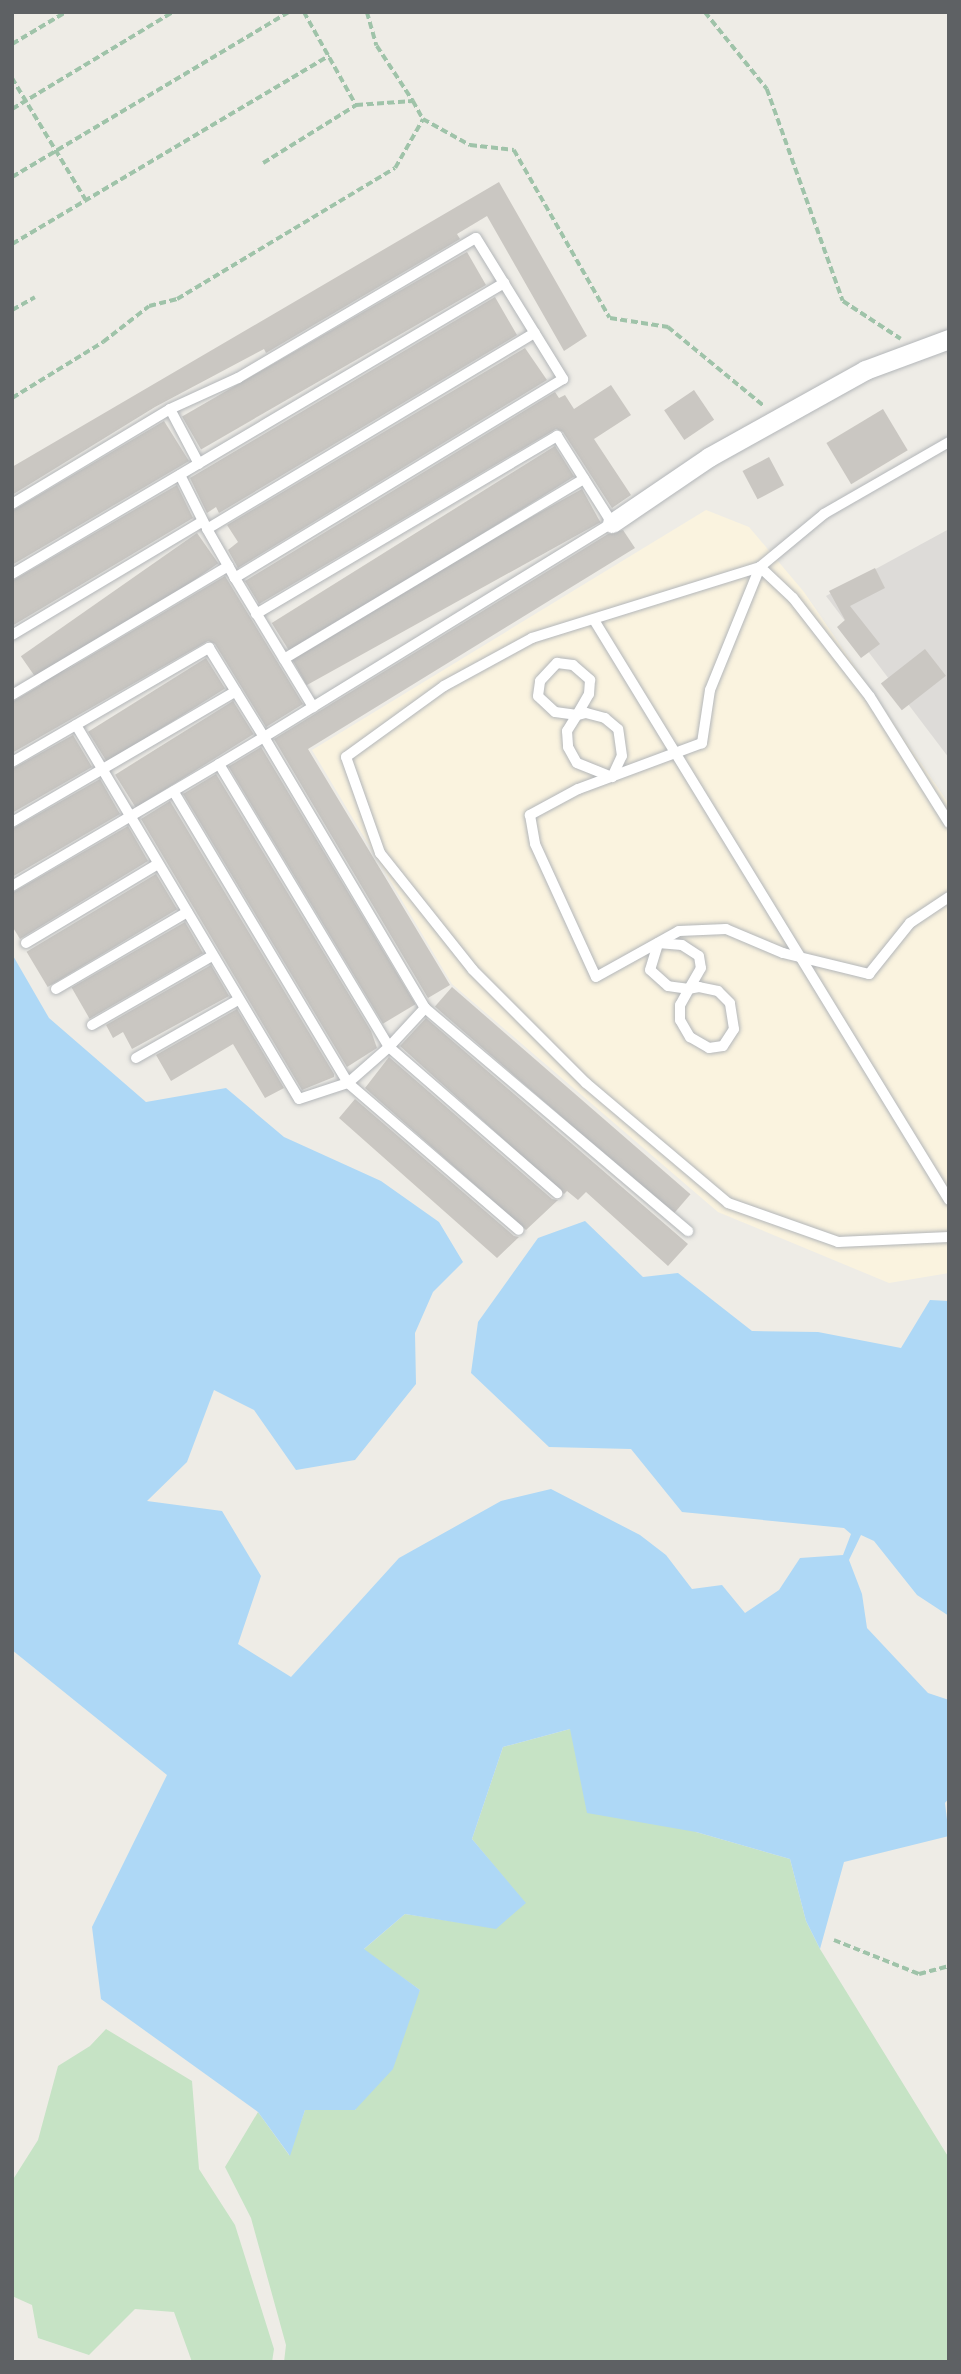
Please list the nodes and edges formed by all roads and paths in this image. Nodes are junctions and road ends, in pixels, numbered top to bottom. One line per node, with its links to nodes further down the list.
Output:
1 (66, 12): 7 (path)
2 (173, 12): 10 (path)
3 (289, 12): 15 (path)
4 (304, 12): 8 (path)
5 (367, 12): 11 (path)
6 (705, 12): 25 (path)
7 (12, 44)
8 (329, 57): 12 (path); 18 (path)
9 (12, 78): 10 (path)
10 (27, 100): 13 (path); 15 (path)
11 (413, 101): 12 (path); 14 (path)
12 (356, 105): 16 (path)
13 (12, 108)
14 (423, 119): 26 (path); 28 (path)
15 (58, 149): 17 (path); 18 (path)
16 (263, 163)
17 (12, 177)
18 (86, 200): 19 (path)
19 (12, 244)
20 (504, 283): 23 (lane); 27 (lane); 30 (lane)
21 (35, 297): 22 (path)
22 (12, 310)
23 (535, 333): 35 (lane); 39 (lane)
24 (947, 341): 25 (street)
25 (914, 348): 28 (street)
26 (12, 398)
27 (170, 410): 30 (lane); 33 (lane)
28 (778, 418): 34 (street)
29 (949, 442): 37 (lane)
30 (199, 464): 31 (lane)
31 (180, 475): 35 (lane); 38 (lane)
32 (584, 479): 34 (lane); 40 (lane); 43 (lane)
33 (12, 504)
34 (612, 523): 46 (lane)
35 (205, 525): 36 (lane); 42 (lane)
36 (228, 566): 39 (lane); 45 (lane)
37 (761, 567): 41 (lane); 50 (lane); 58 (lane)
38 (12, 574)
39 (235, 578): 40 (lane)
40 (257, 614): 43 (lane)
41 (594, 621): 50 (lane); 79 (lane)
42 (12, 635)
43 (284, 659): 46 (lane)
44 (236, 691): 48 (lane); 49 (lane); 53 (lane)
45 (12, 695)
46 (313, 706): 49 (lane)
47 (577, 715): 47 (lane); 54 (lane); 54 (lane)
48 (76, 725): 51 (lane); 53 (lane)
49 (264, 737): 52 (lane); 70 (lane)
50 (675, 753): 54 (lane); 66 (lane)
51 (12, 762)
52 (219, 764): 55 (lane); 72 (lane)
53 (102, 769): 56 (lane); 57 (lane)
54 (612, 777): 64 (lane)
55 (173, 791): 56 (lane); 74 (lane)
56 (131, 816): 59 (lane); 60 (lane)
57 (12, 822)
58 (949, 823)
59 (158, 864): 62 (lane); 63 (lane)
60 (12, 886)
61 (949, 897): 66 (lane)
62 (187, 912): 65 (lane); 67 (lane)
63 (26, 943)
64 (658, 943): 66 (lane); 68 (lane); 68 (lane)
65 (212, 956): 69 (lane); 71 (lane)
66 (805, 959): 76 (lane)
67 (56, 989)
68 (689, 989): 68 (lane)
69 (239, 1000): 73 (lane); 74 (lane)
70 (425, 1008): 72 (lane); 78 (lane)
71 (92, 1025)
72 (389, 1047): 74 (lane); 75 (lane)
73 (136, 1058)
74 (348, 1083): 77 (lane)
75 (557, 1193)
76 (949, 1200)
77 (519, 1230)
78 (688, 1231)
79 (949, 1237)
80 (834, 1940): 81 (path)
81 (949, 1966)

